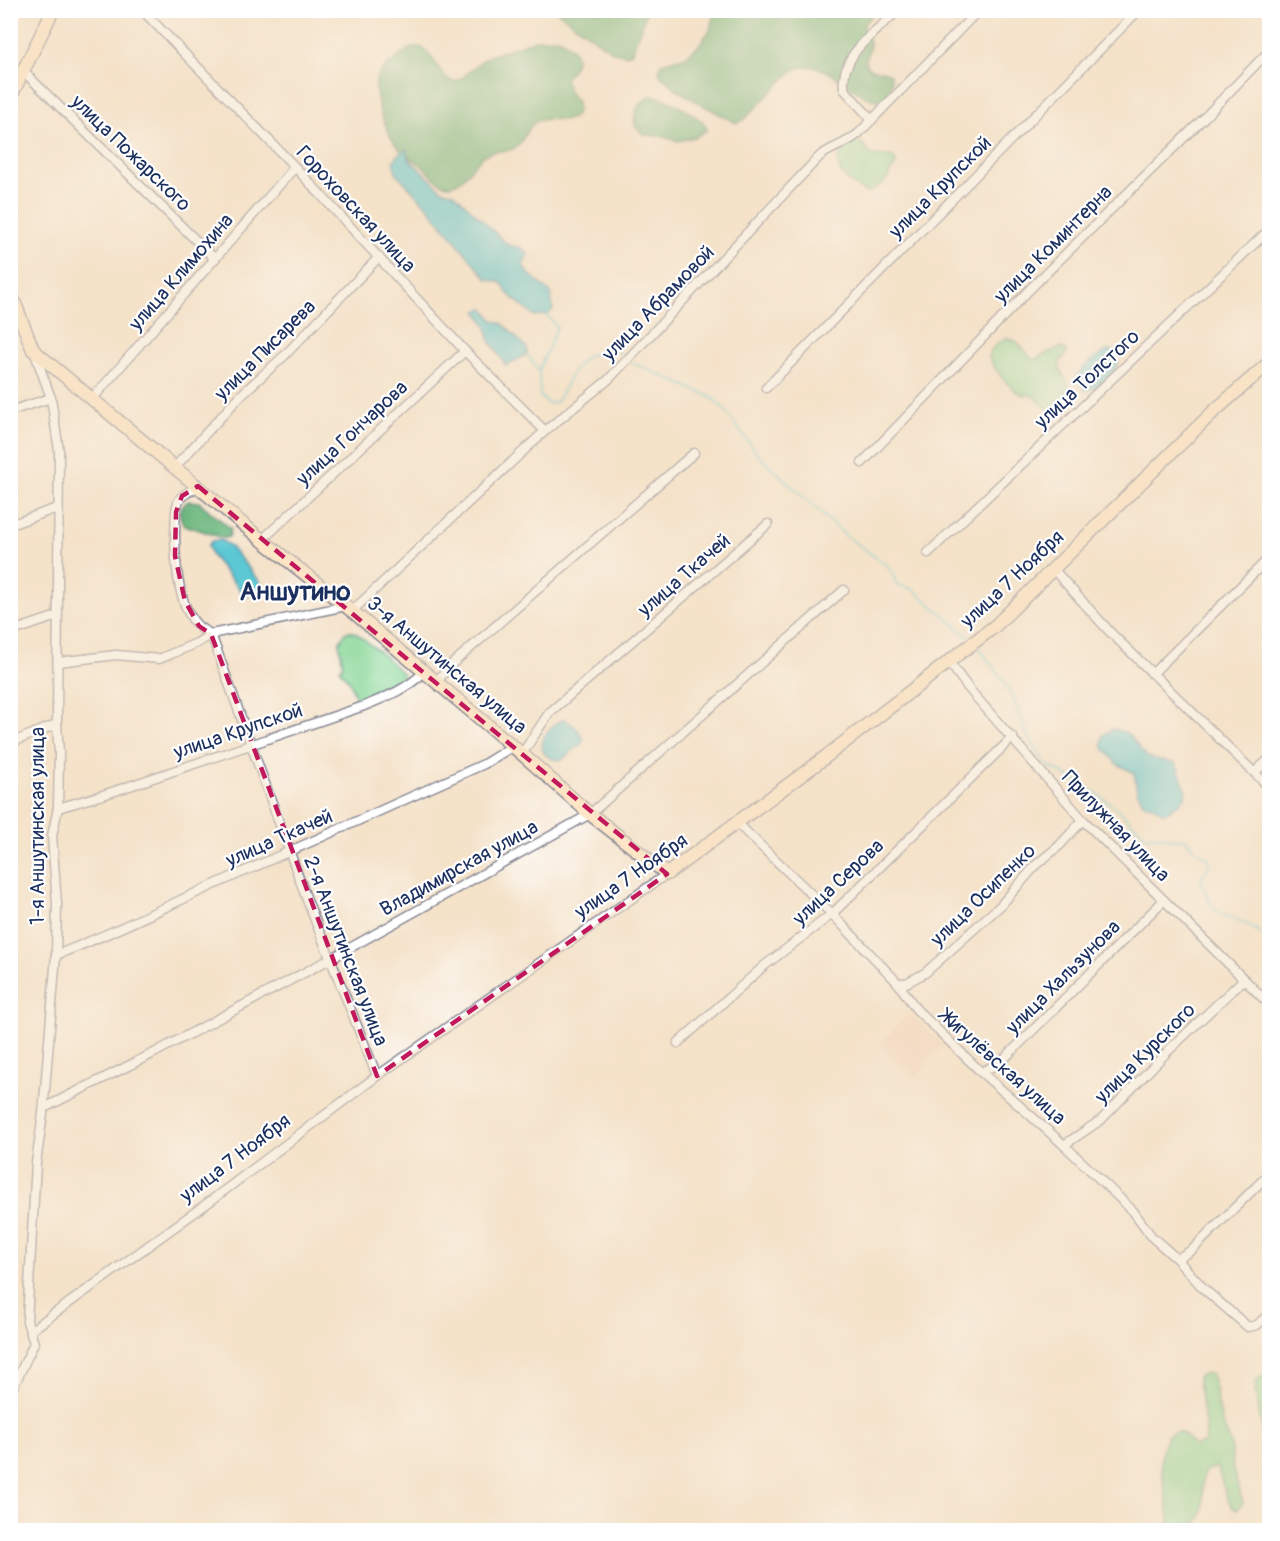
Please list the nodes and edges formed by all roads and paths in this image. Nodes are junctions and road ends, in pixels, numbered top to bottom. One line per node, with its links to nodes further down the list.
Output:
1 (53, 10): 7 (street)
2 (142, 10): 10 (street, Гороховская улица)
3 (898, 10): 9 (street)
4 (979, 10): 9 (street, улица Абрамовой)
5 (1139, 10): 18 (street, улица Крупской)
6 (1269, 50): 24 (street, улица Коминтерна)
7 (23, 71): 8 (street); 13 (street, улица Пожарского)
8 (10, 98)
9 (872, 120): 22 (street, улица Абрамовой)
10 (295, 167): 12 (street, Гороховская улица); 13 (street, улица Климохина)
11 (1269, 229): 31 (street, улица Толстого)
12 (379, 257): 16 (street, Гороховская улица); 25 (street, улица Писарева)
13 (215, 259): 20 (street, улица Климохина)
14 (10, 291): 15 (street, 1-я Аншутинская улица)
15 (33, 350): 19 (street, 1-я Аншутинская улица); 20 (street, 3-я Аншутинская улица)
16 (465, 351): 22 (street, Гороховская улица); 30 (street, улица Гончарова)
17 (1269, 362): 33 (street, улица 7 Ноября)
18 (766, 388)
19 (51, 398): 21 (street); 27 (street, 1-я Аншутинская улица)
20 (93, 398): 25 (street, 3-я Аншутинская улица)
21 (10, 411)
22 (545, 431): 35 (street, улица Абрамовой)
23 (693, 453): 43 (street)
24 (861, 463)
25 (175, 467): 26 (street, 3-я Аншутинская улица)
26 (198, 486): 30 (street, 3-я Аншутинская улица); 38 (street)
27 (57, 508): 29 (street); 36 (street, 1-я Аншутинская улица)
28 (768, 524): 48 (street, улица Ткачей)
29 (10, 525)
30 (262, 540): 35 (street, 3-я Аншутинская улица)
31 (928, 554)
32 (1269, 556): 42 (street)
33 (1053, 569): 40 (street, улица 7 Ноября); 42 (street)
34 (844, 590): 53 (street, Владимирская улица)
35 (349, 608): 38 (street); 41 (street, 3-я Аншутинская улица)
36 (57, 616): 37 (street); 39 (street, 1-я Аншутинская улица)
37 (10, 632)
38 (211, 634): 39 (street); 47 (street, 2-я Аншутинская улица)
39 (58, 662): 44 (street, 1-я Аншутинская улица)
40 (949, 662): 45 (street, Прилужная улица); 55 (street, улица 7 Ноября)
41 (424, 672): 43 (street, 3-я Аншутинская улица); 47 (street, улица Крупской)
42 (1152, 674): 50 (street)
43 (435, 683): 48 (street, 3-я Аншутинская улица)
44 (57, 724): 46 (street); 52 (street, 1-я Аншутинская улица)
45 (1012, 737): 54 (street, Прилужная улица); 59 (street, улица Серова)
46 (10, 743)
47 (250, 743): 52 (street, улица Крупской); 56 (street, 2-я Аншутинская улица)
48 (518, 750): 53 (street, 3-я Аншутинская улица); 56 (street, улица Ткачей)
49 (1269, 758): 50 (street)
50 (1255, 772): 51 (street)
51 (1269, 788)
52 (58, 808): 60 (street, 1-я Аншутинская улица)
53 (590, 814): 57 (street, 3-я Аншутинская улица); 61 (street, Владимирская улица)
54 (1083, 820): 58 (street, Прилужная улица); 63 (street, улица Осипенко)
55 (738, 824): 57 (street, улица 7 Ноября); 59 (street, Жигулёвская улица)
56 (290, 852): 60 (street, улица Ткачей); 61 (street, 2-я Аншутинская улица)
57 (667, 874): 67 (street, улица 7 Ноября)
58 (1164, 900): 62 (street, Прилужная улица); 66 (street, улица Хальзунова)
59 (832, 914): 63 (street, Жигулёвская улица); 65 (street, улица Серова)
60 (56, 955): 68 (street, 1-я Аншутинская улица)
61 (330, 959): 67 (street, 2-я Аншутинская улица); 68 (street, Владимирская улица)
62 (1245, 979): 64 (street, Прилужная улица); 69 (street, улица Курского)
63 (898, 983): 66 (street, Жигулёвская улица)
64 (1269, 1005)
65 (678, 1043)
66 (981, 1072): 69 (street, Жигулёвская улица)
67 (377, 1076): 73 (street, улица 7 Ноября)
68 (44, 1108): 73 (street, 1-я Аншутинская улица)
69 (1064, 1145): 71 (street, Жигулёвская улица)
70 (1269, 1173): 71 (street)
71 (1178, 1259): 72 (street, Жигулёвская улица)
72 (1269, 1313)
73 (30, 1331): 74 (street)
74 (10, 1394)

